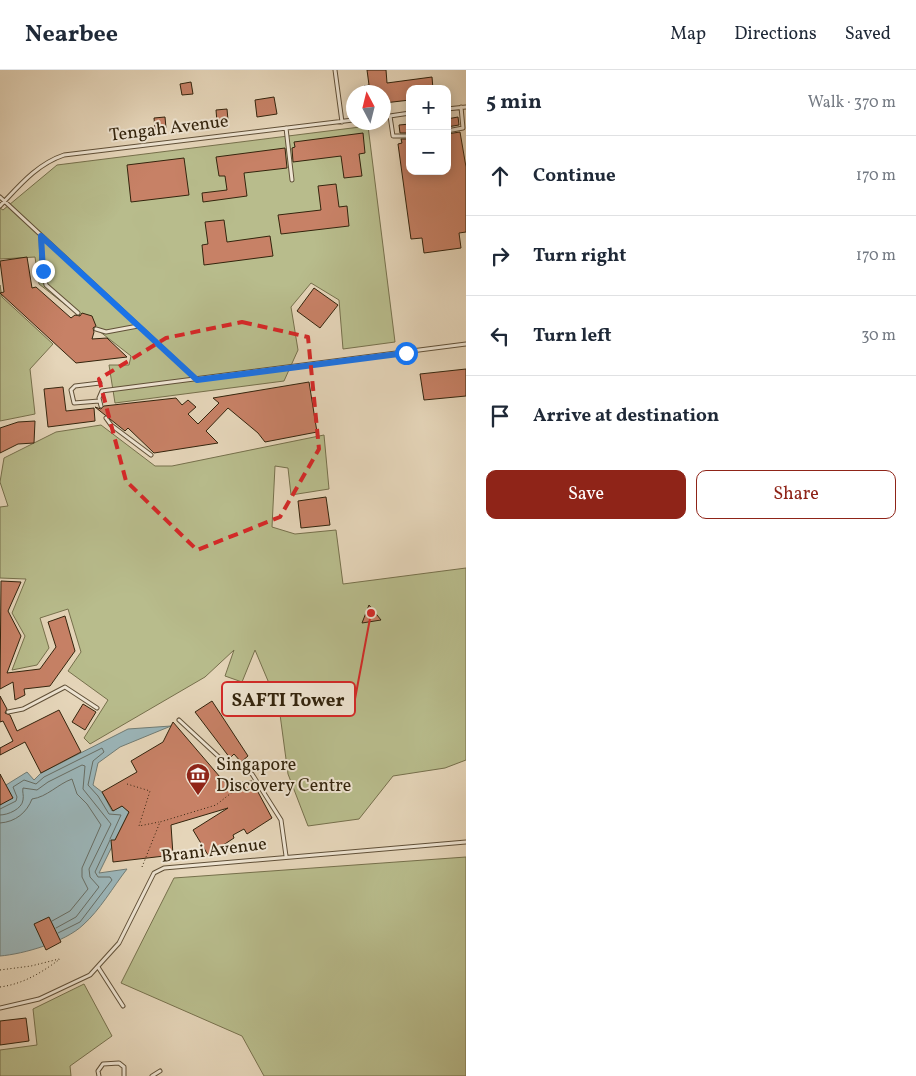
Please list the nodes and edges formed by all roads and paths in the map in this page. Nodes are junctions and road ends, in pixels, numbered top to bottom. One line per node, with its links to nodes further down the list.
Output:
1 (335, 70): 8 (lane)
2 (461, 107): 3 (lane); 4 (lane); 11 (lane)
3 (466, 107)
4 (451, 108)
5 (406, 114): 6 (lane)
6 (391, 116)
7 (346, 121): 8 (lane, Tengah Avenue)
8 (342, 122): 10 (lane, Tengah Avenue)
9 (391, 123): 12 (lane)
10 (286, 128): 13 (lane); 15 (lane, Tengah Avenue)
11 (451, 130)
12 (406, 136)
13 (292, 180)
14 (0, 197): 15 (lane)
15 (4, 202): 16 (lane, Tengah Avenue); 17 (lane)
16 (0, 206)
17 (41, 236): 18 (lane); 19 (lane)
18 (78, 314)
19 (139, 326): 20 (lane); 22 (lane)
20 (96, 329)
21 (466, 344): 22 (lane)
22 (197, 380): 24 (lane)
23 (100, 383): 24 (lane)
24 (100, 400): 25 (lane)
25 (101, 406)
26 (106, 418): 27 (lane)
27 (151, 455)
28 (97, 708): 29 (lane)
29 (8, 712)
30 (179, 720): 35 (lane)
31 (127, 784): 33 (path)
32 (240, 786): 33 (path)
33 (160, 822): 36 (path)
34 (466, 842): 35 (lane, Brani Avenue)
35 (286, 856): 37 (lane, Brani Avenue)
36 (142, 867)
37 (98, 967): 40 (lane); 41 (lane, Brani Avenue)
38 (0, 970): 39 (path)
39 (0, 987)
40 (123, 1006)
41 (0, 1008)
42 (160, 1071): 45 (lane)
43 (99, 1076): 44 (lane)
44 (124, 1076)
45 (152, 1076)

